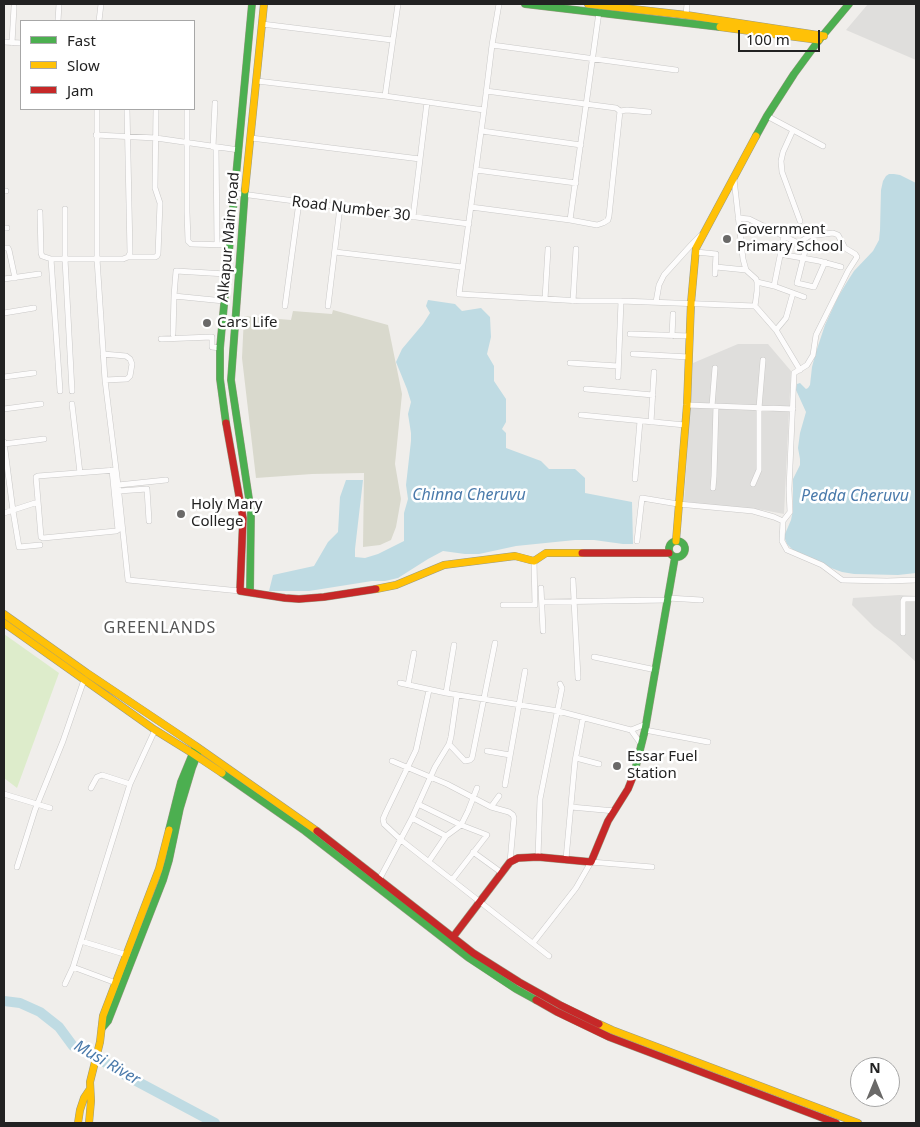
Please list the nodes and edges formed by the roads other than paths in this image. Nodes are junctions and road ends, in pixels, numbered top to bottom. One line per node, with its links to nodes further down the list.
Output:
1 (59, 4): 15 (street)
2 (101, 4): 16 (street)
3 (252, 4): 51 (street, Alkapur Main road)
4 (264, 4): 17 (street, Alkapur Main road)
5 (398, 4): 20 (street)
6 (499, 4): 24 (street)
7 (526, 4): 11 (street)
8 (588, 4): 14 (street)
9 (687, 4): 14 (street)
10 (849, 4): 19 (street)
11 (544, 5): 13 (street)
12 (14, 7): 22 (street)
13 (599, 12): 18 (street); 25 (street)
14 (686, 15): 18 (street)
15 (58, 20)
16 (99, 20)
17 (262, 24): 20 (street); 27 (street, Alkapur Main road)
18 (732, 25): 19 (street)
19 (822, 38): 40 (street)
20 (392, 40): 29 (street)
21 (4, 42): 22 (street)
22 (12, 43): 23 (street)
23 (20, 43)
24 (492, 45): 25 (street); 28 (street)
25 (593, 58): 26 (street); 32 (street)
26 (676, 70)
27 (257, 81): 29 (street); 46 (street, Alkapur Main road)
28 (486, 91): 32 (street); 37 (street)
29 (385, 96): 30 (street)
30 (427, 102): 37 (street); 52 (street)
31 (215, 103): 50 (street)
32 (586, 104): 38 (street); 48 (street)
33 (97, 110): 43 (street)
34 (127, 110): 44 (street)
35 (156, 110): 45 (street)
36 (187, 110): 47 (street)
37 (484, 110): 42 (street)
38 (620, 111): 39 (street); 65 (street)
39 (649, 112)
40 (767, 116): 41 (street); 54 (street)
41 (793, 130): 49 (street); 66 (street)
42 (482, 131): 48 (street); 53 (street)
43 (96, 135): 44 (street); 82 (street)
44 (128, 136): 45 (street); 79 (street)
45 (156, 138): 47 (street); 79 (street)
46 (251, 138): 52 (street); 57 (street, Alkapur Main road)
47 (187, 143): 50 (street); 71 (street)
48 (581, 145): 55 (street)
49 (823, 146)
50 (214, 147): 51 (street); 71 (street)
51 (239, 150): 56 (street, Alkapur Main road)
52 (420, 159): 63 (street)
53 (476, 170): 55 (street); 60 (street)
54 (734, 179): 64 (street); 68 (street)
55 (576, 183): 65 (street)
56 (234, 193): 57 (street, Road Number 30); 72 (street, Alkapur Main road)
57 (245, 195): 58 (street, Road Number 30); 131 (street, Alkapur Main road)
58 (299, 202): 59 (street, Road Number 30); 105 (street)
59 (340, 207): 63 (street, Road Number 30); 76 (street)
60 (471, 207): 65 (street); 67 (street)
61 (65, 209): 81 (street)
62 (40, 212): 83 (street)
63 (412, 217): 67 (street, Road Number 30)
64 (738, 218): 69 (street); 88 (street)
65 (570, 220)
66 (800, 221)
67 (469, 224): 85 (street)
68 (704, 233): 77 (street); 103 (street)
69 (784, 236): 70 (street); 78 (street)
70 (799, 243): 80 (street); 125 (street)
71 (217, 244): 72 (street)
72 (229, 245): 90 (street, Alkapur Main road)
73 (4, 248): 92 (street)
74 (548, 248): 99 (street)
75 (576, 249): 102 (street)
76 (335, 252): 85 (street); 106 (street)
77 (696, 252): 86 (street); 104 (street)
78 (780, 254): 80 (street); 95 (street)
79 (128, 256): 82 (street)
80 (804, 258): 84 (street); 84 (street)
81 (65, 259): 82 (street); 83 (street); 135 (street)
82 (96, 259): 118 (street)
83 (51, 260): 134 (street)
84 (825, 262): 87 (street)
85 (462, 266): 99 (street)
86 (716, 267): 88 (street); 91 (street)
87 (842, 267)
88 (746, 270): 94 (street)
89 (39, 274): 92 (street)
90 (226, 274): 97 (street); 101 (street, Alkapur Main road)
91 (715, 274)
92 (15, 278): 93 (street)
93 (4, 280)
94 (757, 282): 95 (street); 107 (street)
95 (774, 286): 96 (street)
96 (794, 293): 98 (street); 111 (street)
97 (174, 296): 101 (street); 112 (street)
98 (804, 297)
99 (545, 299): 102 (street)
100 (621, 300): 102 (street); 103 (street); 123 (street)
101 (224, 301): 117 (street, Alkapur Main road)
102 (573, 301)
103 (656, 302): 104 (street)
104 (691, 303): 107 (street); 115 (street)
105 (285, 306)
106 (328, 306)
107 (755, 306): 111 (street)
108 (34, 308): 109 (street)
109 (4, 312)
110 (673, 314): 114 (street)
111 (776, 330): 125 (street)
112 (173, 334)
113 (630, 334): 114 (street)
114 (672, 336): 115 (street)
115 (690, 336): 120 (street)
116 (161, 339): 117 (street)
117 (220, 348): 132 (street, Alkapur Main road)
118 (103, 354): 130 (street); 130 (street)
119 (633, 354): 120 (street)
120 (689, 357): 139 (street)
121 (763, 360): 141 (street)
122 (570, 364): 123 (street)
123 (618, 366): 129 (street)
124 (715, 368): 140 (street)
125 (800, 370): 143 (street)
126 (654, 372): 136 (street)
127 (34, 373): 128 (street)
128 (4, 377)
129 (618, 377)
130 (105, 380): 150 (street)
131 (232, 385): 132 (street); 173 (street, Alkapur Main road)
132 (220, 386): 172 (street, Alkapur Main road)
133 (586, 389): 136 (street)
134 (60, 391)
135 (72, 391)
136 (652, 394): 146 (street)
137 (41, 404): 142 (street)
138 (72, 404): 151 (street)
139 (687, 405): 140 (street); 147 (street)
140 (714, 406): 141 (street); 156 (street)
141 (759, 408): 143 (street); 154 (street)
142 (4, 409)
143 (793, 409): 163 (street)
144 (581, 416): 145 (street)
145 (640, 421): 146 (street); 152 (street)
146 (651, 422): 147 (street)
147 (685, 425): 159 (street)
148 (44, 439): 149 (street)
149 (4, 443): 160 (street)
150 (114, 470): 151 (street); 155 (street); 158 (street)
151 (80, 472): 158 (street)
152 (635, 479)
153 (166, 480): 155 (street)
154 (753, 484)
155 (118, 485): 157 (street)
156 (713, 488)
157 (119, 492): 162 (street); 172 (street)
158 (38, 502): 160 (street)
159 (678, 504): 163 (street); 164 (street); 165 (street)
160 (13, 511): 161 (street); 166 (street)
161 (4, 513)
162 (150, 521)
163 (783, 521): 170 (street)
164 (637, 541)
165 (676, 541): 167 (street); 167 (street)
166 (40, 545)
167 (672, 555): 168 (street); 174 (street)
168 (534, 561): 173 (street); 179 (street)
169 (573, 580): 177 (street)
170 (916, 580)
171 (542, 588): 178 (street)
172 (240, 591): 173 (street)
173 (250, 592)
174 (668, 599): 176 (street); 177 (street); 189 (street)
175 (916, 599): 183 (street)
176 (701, 600)
177 (574, 601): 178 (street); 190 (street)
178 (542, 602): 182 (street)
179 (503, 605)
180 (4, 614): 208 (street)
181 (4, 623): 191 (street)
182 (543, 632)
183 (903, 633)
184 (495, 643): 198 (street)
185 (454, 645): 196 (street)
186 (414, 652): 194 (street)
187 (594, 657): 189 (street)
188 (526, 670): 199 (street)
189 (656, 670): 202 (street)
190 (578, 678)
191 (84, 680): 203 (street); 223 (street)
192 (400, 683): 194 (street)
193 (560, 684): 200 (street)
194 (408, 685): 195 (street)
195 (429, 690): 196 (street); 214 (street)
196 (446, 693): 197 (street)
197 (457, 695): 198 (street); 206 (street)
198 (484, 699): 199 (street); 206 (street)
199 (519, 705): 200 (street); 210 (street)
200 (558, 711): 201 (street); 234 (street)
201 (583, 718): 204 (street); 211 (street)
202 (646, 727): 204 (street); 205 (street); 207 (street)
203 (155, 730): 208 (street); 216 (street)
204 (631, 730): 207 (street)
205 (708, 742)
206 (449, 744): 215 (street)
207 (641, 744): 228 (street)
208 (196, 751): 242 (street); 245 (street); 258 (street)
209 (487, 751): 210 (street)
210 (510, 755): 217 (street)
211 (576, 758): 213 (street); 226 (street)
212 (392, 761): 214 (street)
213 (599, 764)
214 (408, 768): 215 (street); 232 (street)
215 (430, 777): 222 (street); 224 (street)
216 (130, 784): 218 (street); 247 (street)
217 (505, 785)
218 (91, 788)
219 (476, 788): 222 (street)
220 (4, 794): 223 (street)
221 (499, 796): 225 (street)
222 (473, 797): 225 (street); 230 (street)
223 (37, 804): 227 (street); 239 (street)
224 (418, 804): 229 (street); 230 (street)
225 (492, 807): 237 (street)
226 (571, 807): 228 (street); 235 (street)
227 (50, 808)
228 (615, 811): 238 (street)
229 (412, 818): 231 (street); 232 (street)
230 (461, 825): 231 (street); 233 (street)
231 (446, 836): 236 (street)
232 (401, 840): 236 (street); 242 (street)
233 (473, 852): 241 (street); 243 (street)
234 (538, 857): 235 (street); 237 (street)
235 (566, 859): 238 (street)
236 (429, 861): 243 (street)
237 (510, 862): 241 (street)
238 (591, 862): 240 (street); 248 (street)
239 (18, 867)
240 (652, 867)
241 (502, 873): 244 (street)
242 (380, 880): 246 (street)
243 (452, 880): 244 (street)
244 (480, 902): 246 (street); 248 (street)
245 (141, 927): 249 (street); 254 (street)
246 (452, 936): 259 (street)
247 (81, 941): 249 (street); 251 (street)
248 (533, 943): 250 (street)
249 (127, 955): 252 (street)
250 (549, 956)
251 (73, 967): 252 (street); 253 (street)
252 (116, 983): 254 (street)
253 (65, 984)
254 (102, 1028): 255 (street)
255 (90, 1086): 256 (street); 257 (street)
256 (78, 1123)
257 (88, 1123)
258 (836, 1123)
259 (858, 1123)

